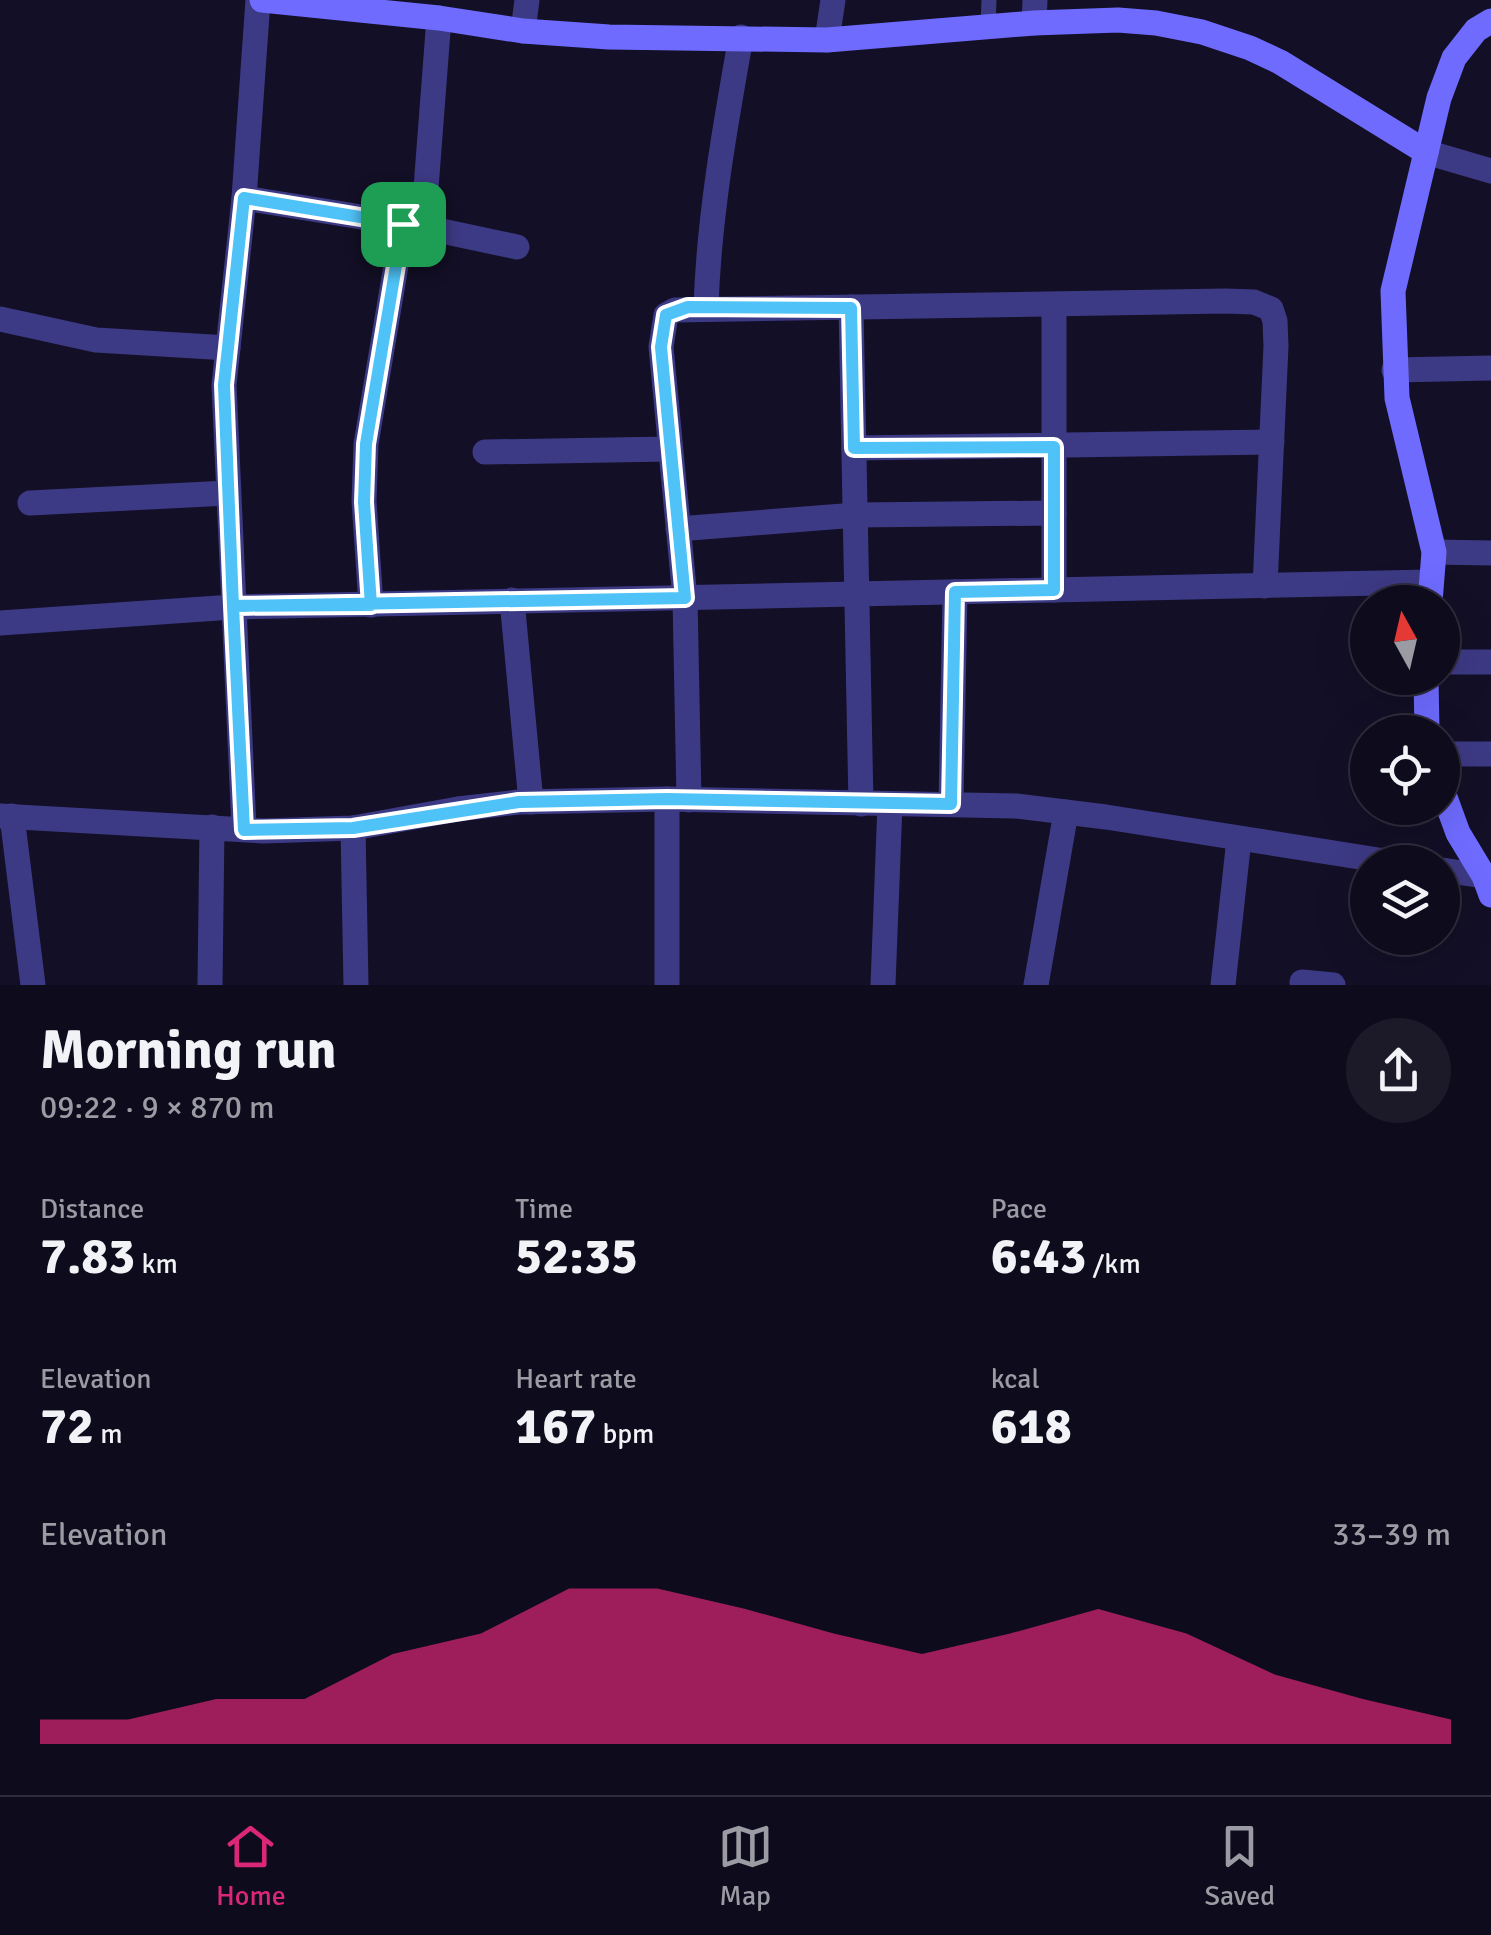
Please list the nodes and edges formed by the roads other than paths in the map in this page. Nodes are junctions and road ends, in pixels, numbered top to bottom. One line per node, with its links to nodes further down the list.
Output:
1 (260, 0): 6 (street); 14 (street)
2 (527, 0): 9 (street)
3 (833, 0): 11 (street)
4 (989, 0): 8 (lane)
5 (1035, 11): 8 (street); 12 (street)
6 (439, 18): 9 (street); 15 (street)
7 (1491, 21): 12 (street)
8 (988, 26): 11 (street)
9 (523, 31): 10 (street)
10 (741, 37): 11 (street); 18 (street)
11 (827, 40)
12 (1426, 152): 13 (street); 23 (street)
13 (1491, 171)
14 (244, 198): 15 (street); 21 (street)
15 (413, 225): 16 (street); 44 (street)
16 (516, 246)
17 (1054, 305): 19 (street); 24 (street); 25 (street)
18 (706, 307): 19 (street); 27 (street)
19 (851, 308): 26 (street)
20 (0, 320): 21 (street)
21 (228, 348): 29 (street)
22 (1491, 368): 23 (street)
23 (1394, 370): 34 (street)
24 (1272, 442): 25 (street); 37 (street)
25 (1054, 447): 26 (street); 31 (street)
26 (854, 448): 32 (street)
27 (670, 449): 28 (street); 33 (street)
28 (484, 452)
29 (228, 493): 30 (street); 45 (street)
30 (30, 503)
31 (1054, 513): 32 (street); 39 (street)
32 (856, 515): 33 (street); 41 (street)
33 (678, 529): 42 (street)
34 (1434, 552): 35 (street); 36 (street)
35 (1491, 553)
36 (1431, 585)
37 (1265, 586): 38 (street); 39 (street)
38 (1350, 589)
39 (1054, 590): 40 (street)
40 (955, 592): 41 (street); 55 (street)
41 (858, 595): 42 (street); 53 (street)
42 (685, 598): 43 (street); 51 (street)
43 (512, 600): 44 (street); 52 (street)
44 (371, 605): 45 (street)
45 (233, 606): 46 (street); 61 (street)
46 (0, 623)
47 (1460, 662): 48 (street)
48 (1491, 662)
49 (1460, 754): 50 (street)
50 (1491, 754)
51 (678, 800): 52 (street); 53 (street); 70 (street)
52 (531, 802): 60 (street)
53 (861, 804): 54 (street)
54 (890, 804): 55 (street); 71 (street)
55 (951, 804): 56 (street)
56 (1066, 812): 62 (street); 72 (street)
57 (6, 816): 59 (street); 67 (street)
58 (1455, 825): 65 (street)
59 (212, 827): 61 (street); 68 (street)
60 (353, 828): 61 (street); 69 (street)
61 (244, 830)
62 (1238, 839): 63 (street); 73 (street)
63 (1350, 856)
64 (1460, 876): 65 (street)
65 (1488, 886)
66 (1302, 982): 74 (street)
67 (33, 985)
68 (210, 985)
69 (356, 985)
70 (666, 985)
71 (883, 985)
72 (1036, 985)
73 (1223, 985)
74 (1333, 985)

